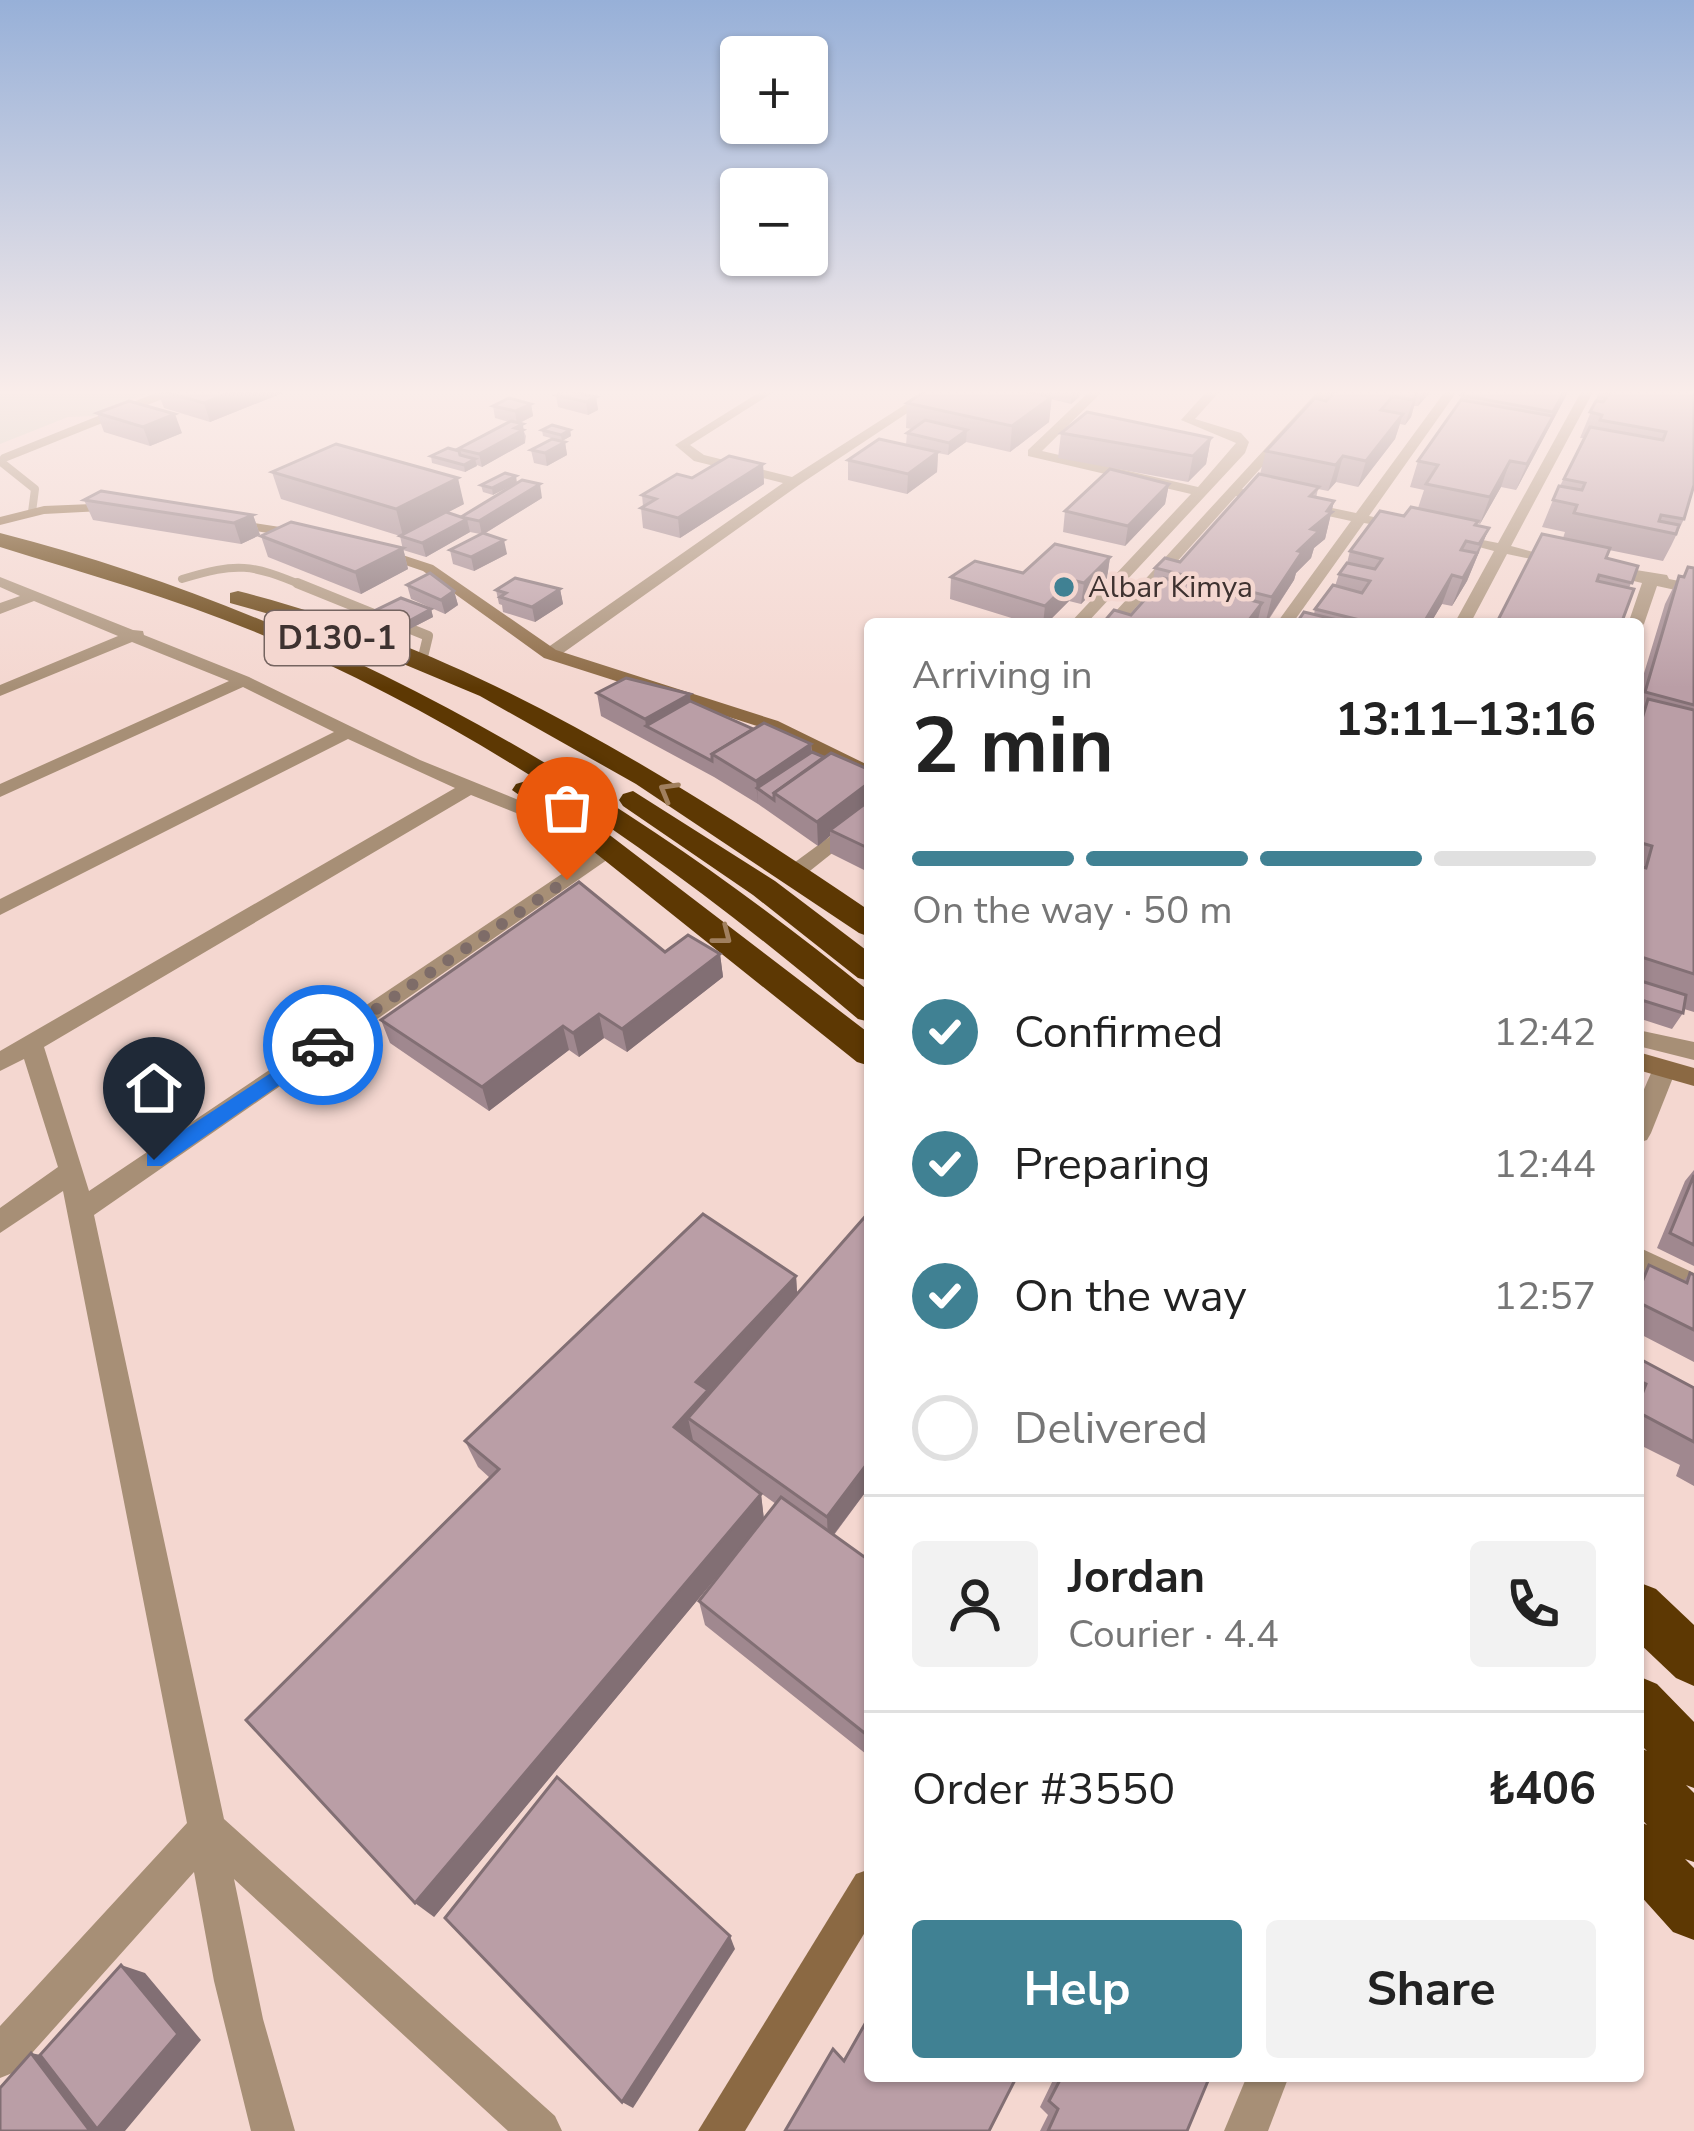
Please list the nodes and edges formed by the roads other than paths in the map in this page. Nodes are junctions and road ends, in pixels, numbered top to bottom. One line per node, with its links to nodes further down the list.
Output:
1 (35, 489): 12 (lane)
2 (783, 489): 41 (street)
3 (1189, 489): 9 (street)
4 (1202, 489): 9 (street)
5 (1235, 489): 36 (street)
6 (1261, 489): 11 (street)
7 (1380, 489): 11 (street)
8 (1535, 489): 20 (street)
9 (1200, 492): 35 (street)
10 (130, 508): 12 (street)
11 (1365, 511): 13 (street); 17 (street); 37 (street)
12 (32, 512): 15 (street)
13 (1410, 514)
14 (210, 520): 18 (street)
15 (0, 523): 26 (highway, D130-1)
16 (1446, 529): 20 (street)
17 (1421, 531)
18 (321, 538)
19 (0, 541): 25 (highway, D130-1)
20 (1507, 542): 22 (street); 27 (street); 38 (street)
21 (353, 545): 41 (street)
22 (1580, 550)
23 (1603, 555): 24 (street)
24 (1694, 574): 27 (street)
25 (120, 577): 49 (highway, D130-1); 53 (highway)
26 (182, 579): 31 (highway, D130-1); 32 (lane)
27 (1651, 580): 29 (street); 39 (street)
28 (0, 582): 30 (street)
29 (1694, 589)
30 (36, 595): 33 (street); 40 (street)
31 (233, 596): 34 (highway); 49 (highway, D130-1)
32 (349, 604): 34 (lane); 42 (lane)
33 (0, 609)
34 (322, 617): 42 (highway)
35 (1083, 618)
36 (1117, 618)
37 (1288, 618)
38 (1465, 618)
39 (1638, 618)
40 (136, 634): 43 (street); 44 (street)
41 (550, 655): 46 (street)
42 (422, 661): 52 (highway, one-way to 42)
43 (243, 681): 45 (street); 48 (street)
44 (0, 691)
45 (349, 731): 47 (street); 54 (street)
46 (864, 770)
47 (469, 788): 51 (street); 59 (street)
48 (0, 791)
49 (638, 817): 56 (highway, D130-1); 57 (highway, D130-1)
50 (864, 818): 52 (street)
51 (604, 855): 53 (street); 68 (street)
52 (794, 873): 55 (highway)
53 (685, 907): 60 (highway, one-way to 60)
54 (0, 908)
55 (864, 922)
56 (864, 965)
57 (864, 1005)
58 (1644, 1040): 61 (street)
59 (31, 1044): 62 (street); 67 (street)
60 (864, 1049)
61 (1694, 1052)
62 (0, 1062)
63 (1644, 1063): 64 (street)
64 (1664, 1070): 65 (street); 66 (street)
65 (1694, 1077)
66 (1644, 1118)
67 (72, 1172): 68 (street); 69 (street)
68 (80, 1210): 77 (street)
69 (0, 1222)
70 (1644, 1261): 71 (street)
71 (1694, 1286)
72 (1644, 1612): 73 (highway)
73 (1694, 1660)
74 (1644, 1709): 75 (highway)
75 (1694, 1761)
76 (1644, 1781): 78 (highway)
77 (207, 1829): 82 (street); 84 (street); 85 (street)
78 (1694, 1834)
79 (1644, 1857): 81 (highway)
80 (864, 1898): 86 (street)
81 (1694, 1911)
82 (0, 2057)
83 (1266, 2082): 87 (street)
84 (273, 2131)
85 (540, 2131)
86 (720, 2131)
87 (1246, 2131)

